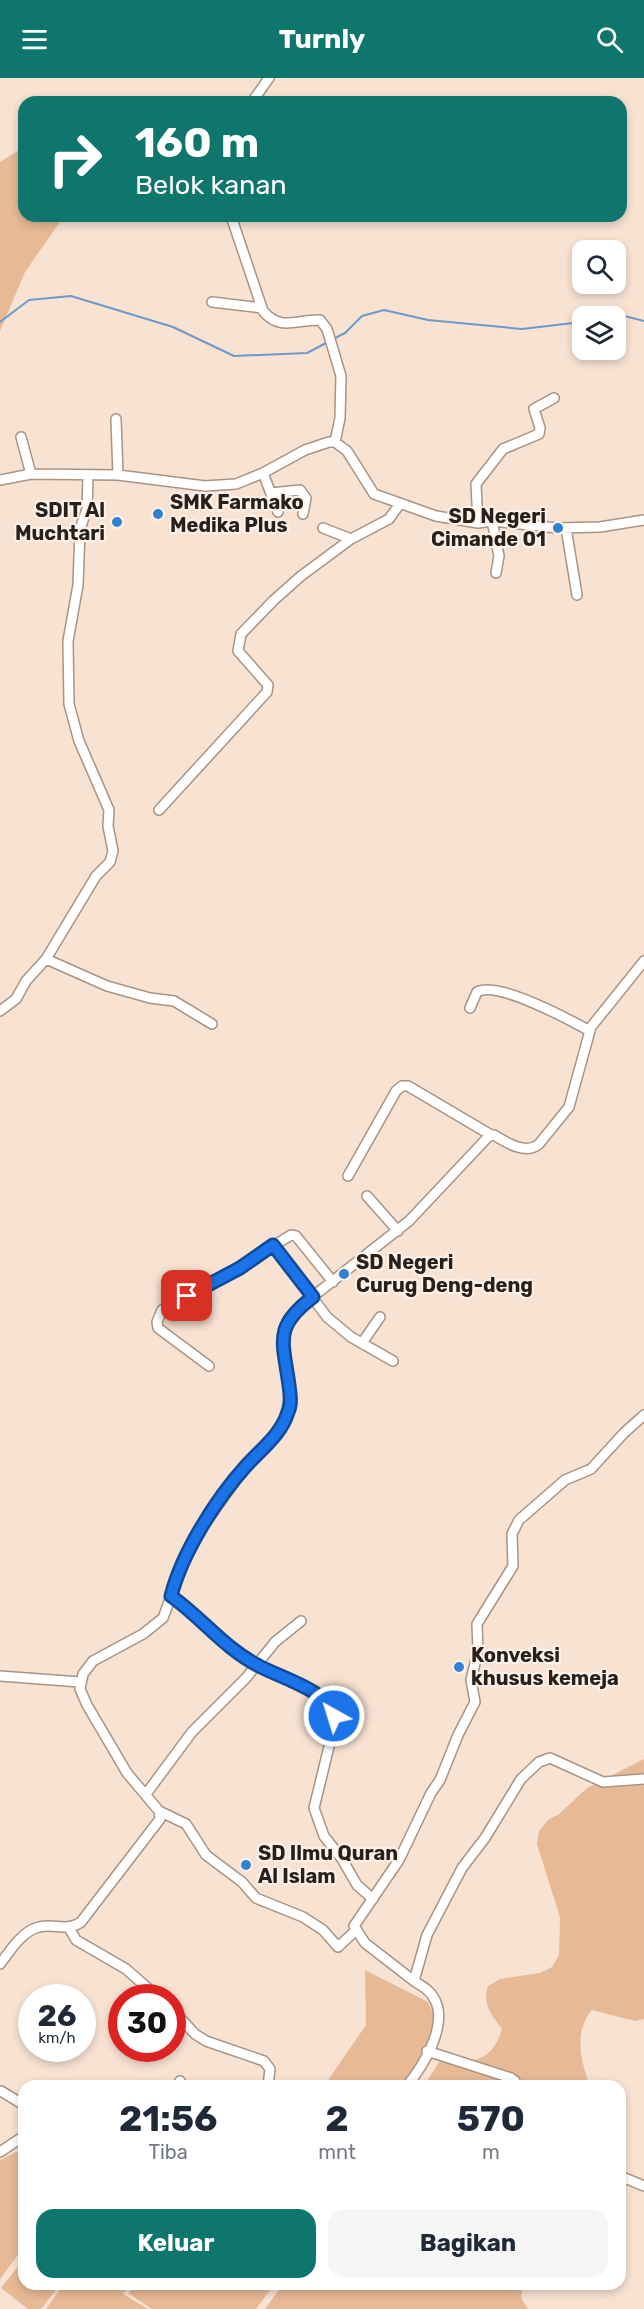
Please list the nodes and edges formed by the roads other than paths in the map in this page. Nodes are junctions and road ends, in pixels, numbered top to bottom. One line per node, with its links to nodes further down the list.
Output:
1 (269, 78): 2 (street)
2 (256, 96)
3 (233, 222): 5 (street)
4 (212, 302): 5 (street)
5 (262, 308): 9 (street)
6 (554, 398): 21 (street)
7 (116, 419): 12 (street)
8 (21, 437): 11 (street)
9 (335, 442): 10 (street); 16 (street)
10 (263, 473): 12 (street); 15 (street)
11 (31, 474): 13 (street); 14 (street)
12 (118, 475): 13 (street)
13 (88, 477): 28 (street)
14 (0, 480)
15 (271, 493): 17 (street); 18 (street)
16 (399, 505): 21 (street); 24 (street)
17 (278, 512)
18 (303, 514)
19 (644, 520): 23 (street)
20 (492, 521): 21 (street); 23 (street); 25 (street)
21 (478, 523)
22 (323, 528): 24 (street)
23 (566, 528): 26 (street)
24 (351, 539): 27 (street)
25 (496, 573)
26 (577, 595)
27 (159, 810)
28 (46, 959): 31 (street); 32 (street)
29 (644, 961): 33 (street)
30 (470, 1008): 33 (street)
31 (0, 1011)
32 (212, 1024)
33 (590, 1031): 34 (street)
34 (491, 1135): 35 (street); 37 (street)
35 (348, 1176)
36 (367, 1196): 37 (street)
37 (398, 1231): 39 (street)
38 (273, 1245): 39 (street); 40 (street); 44 (street)
39 (333, 1282): 40 (street)
40 (313, 1297): 42 (street); 46 (street)
41 (380, 1317): 42 (street)
42 (362, 1343): 43 (street)
43 (393, 1361)
44 (208, 1366)
45 (644, 1415): 54 (street)
46 (171, 1596): 48 (street); 50 (street)
47 (301, 1621): 48 (street)
48 (256, 1665): 52 (street); 54 (street)
49 (0, 1676): 50 (street)
50 (80, 1682): 52 (street)
51 (644, 1779): 58 (street)
52 (146, 1794): 53 (street)
53 (159, 1810): 55 (street); 56 (street)
54 (373, 1899): 56 (street)
55 (69, 1928): 57 (street); 59 (street)
56 (355, 1931): 58 (street)
57 (0, 1964)
58 (414, 1981): 61 (street)
59 (142, 1984)
60 (186, 2024): 62 (street)
61 (427, 2051): 63 (street); 64 (street)
62 (269, 2080)
63 (410, 2080)
64 (514, 2080)
65 (1, 2091): 66 (street)
66 (18, 2101)
67 (18, 2140): 68 (street)
68 (0, 2152)
69 (626, 2178): 70 (street)
70 (644, 2186)

